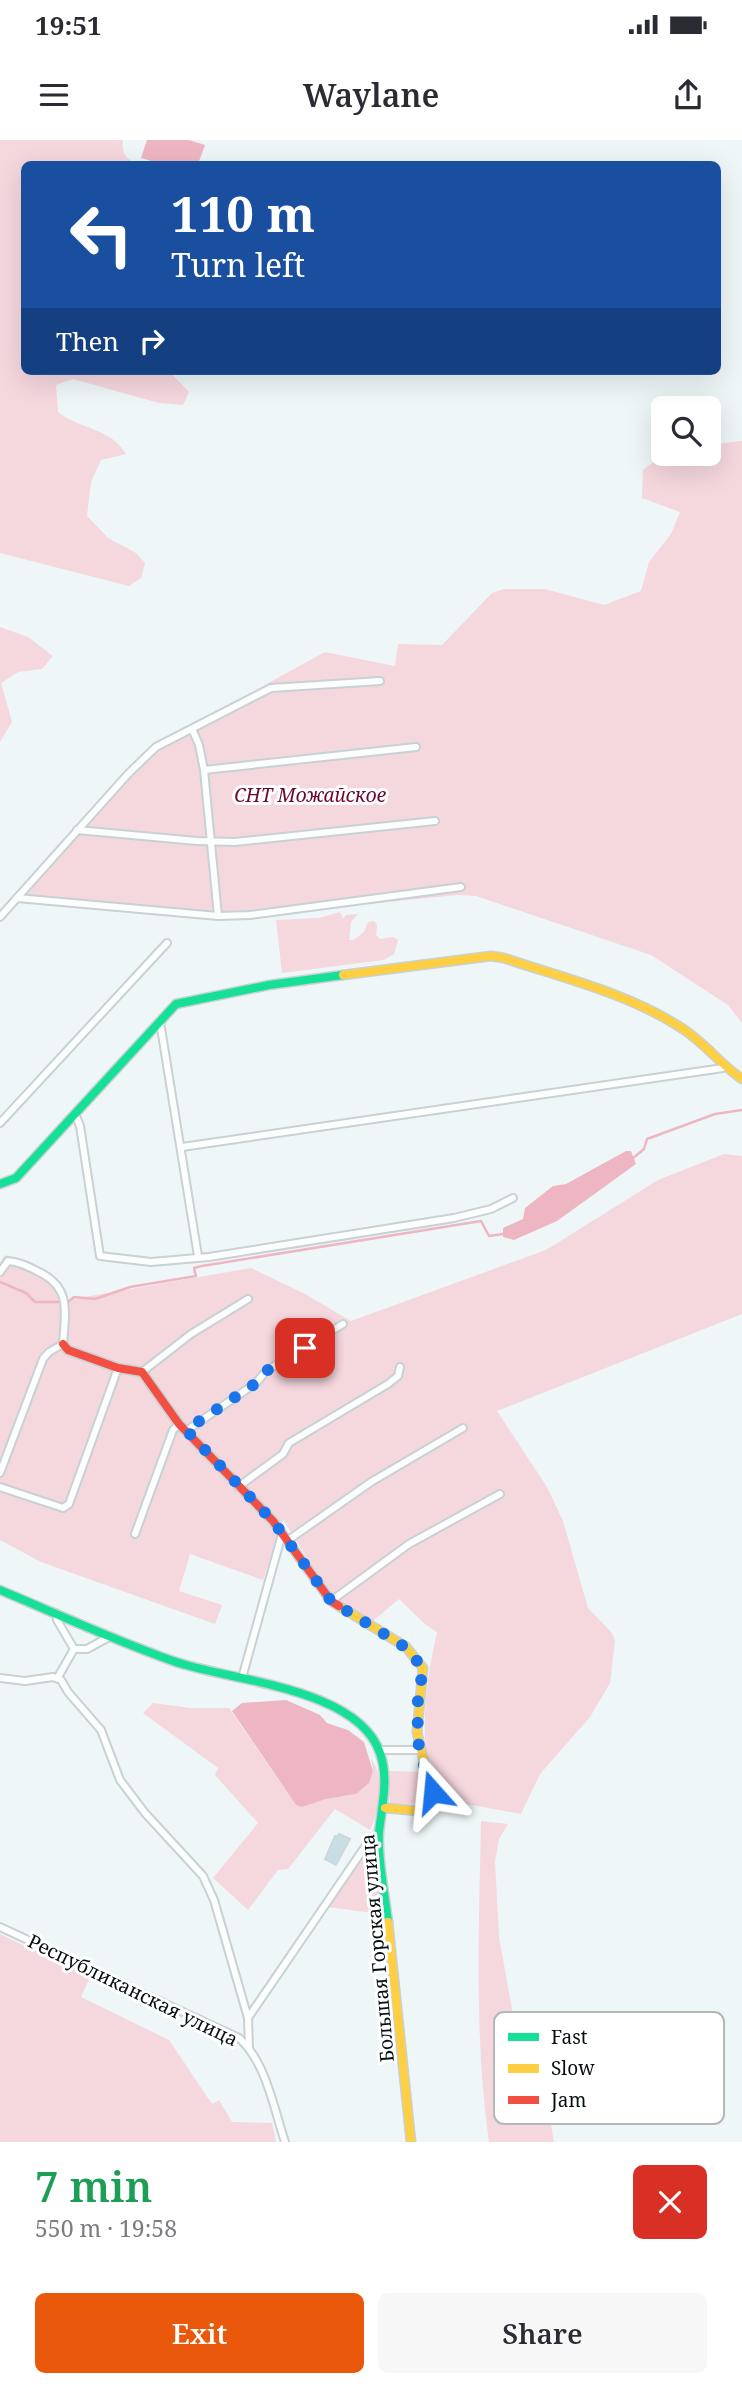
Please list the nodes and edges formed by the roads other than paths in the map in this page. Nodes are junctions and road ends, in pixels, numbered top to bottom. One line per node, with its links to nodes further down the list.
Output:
1 (380, 681): 2 (street)
2 (192, 731): 4 (street); 6 (street)
3 (416, 747): 4 (street)
4 (204, 770): 7 (street)
5 (435, 821): 7 (street)
6 (77, 830): 7 (street); 9 (street)
7 (210, 842): 10 (street)
8 (461, 887): 10 (street)
9 (16, 898): 10 (street); 11 (street)
10 (218, 916)
11 (0, 917)
12 (167, 943): 17 (street)
13 (160, 1021): 14 (street); 16 (street); 18 (street)
14 (723, 1068): 15 (street); 18 (street)
15 (742, 1079)
16 (75, 1114): 19 (street); 21 (street)
17 (0, 1123)
18 (182, 1147): 21 (street)
19 (0, 1184)
20 (513, 1198): 21 (street)
21 (198, 1256)
22 (0, 1272): 25 (street)
23 (248, 1299): 28 (street)
24 (343, 1324): 29 (street)
25 (63, 1344): 27 (street); 31 (street)
26 (400, 1367): 33 (street)
27 (118, 1368): 28 (street); 32 (street)
28 (142, 1372): 29 (street)
29 (183, 1427): 33 (street); 35 (street)
30 (463, 1428): 36 (street)
31 (0, 1473)
32 (0, 1487)
33 (237, 1487): 36 (street)
34 (500, 1494): 38 (street)
35 (135, 1534)
36 (284, 1537): 38 (street); 44 (street)
37 (0, 1590): 39 (street)
38 (331, 1601): 46 (street)
39 (56, 1614): 40 (street); 41 (street)
40 (109, 1637): 41 (street); 44 (street)
41 (74, 1649): 42 (street)
42 (58, 1677): 43 (street); 50 (street)
43 (0, 1678)
44 (242, 1678): 45 (street)
45 (379, 1750): 46 (street); 47 (street, Большая Горская улица)
46 (419, 1751): 47 (street)
47 (385, 1808): 48 (street, Большая Горская улица)
48 (379, 1833): 50 (street); 53 (street, Большая Горская улица)
49 (0, 1927): 51 (street, Республиканская улица)
50 (248, 2018): 51 (street)
51 (249, 2047): 52 (street, Республиканская улица)
52 (285, 2142)
53 (411, 2142)

